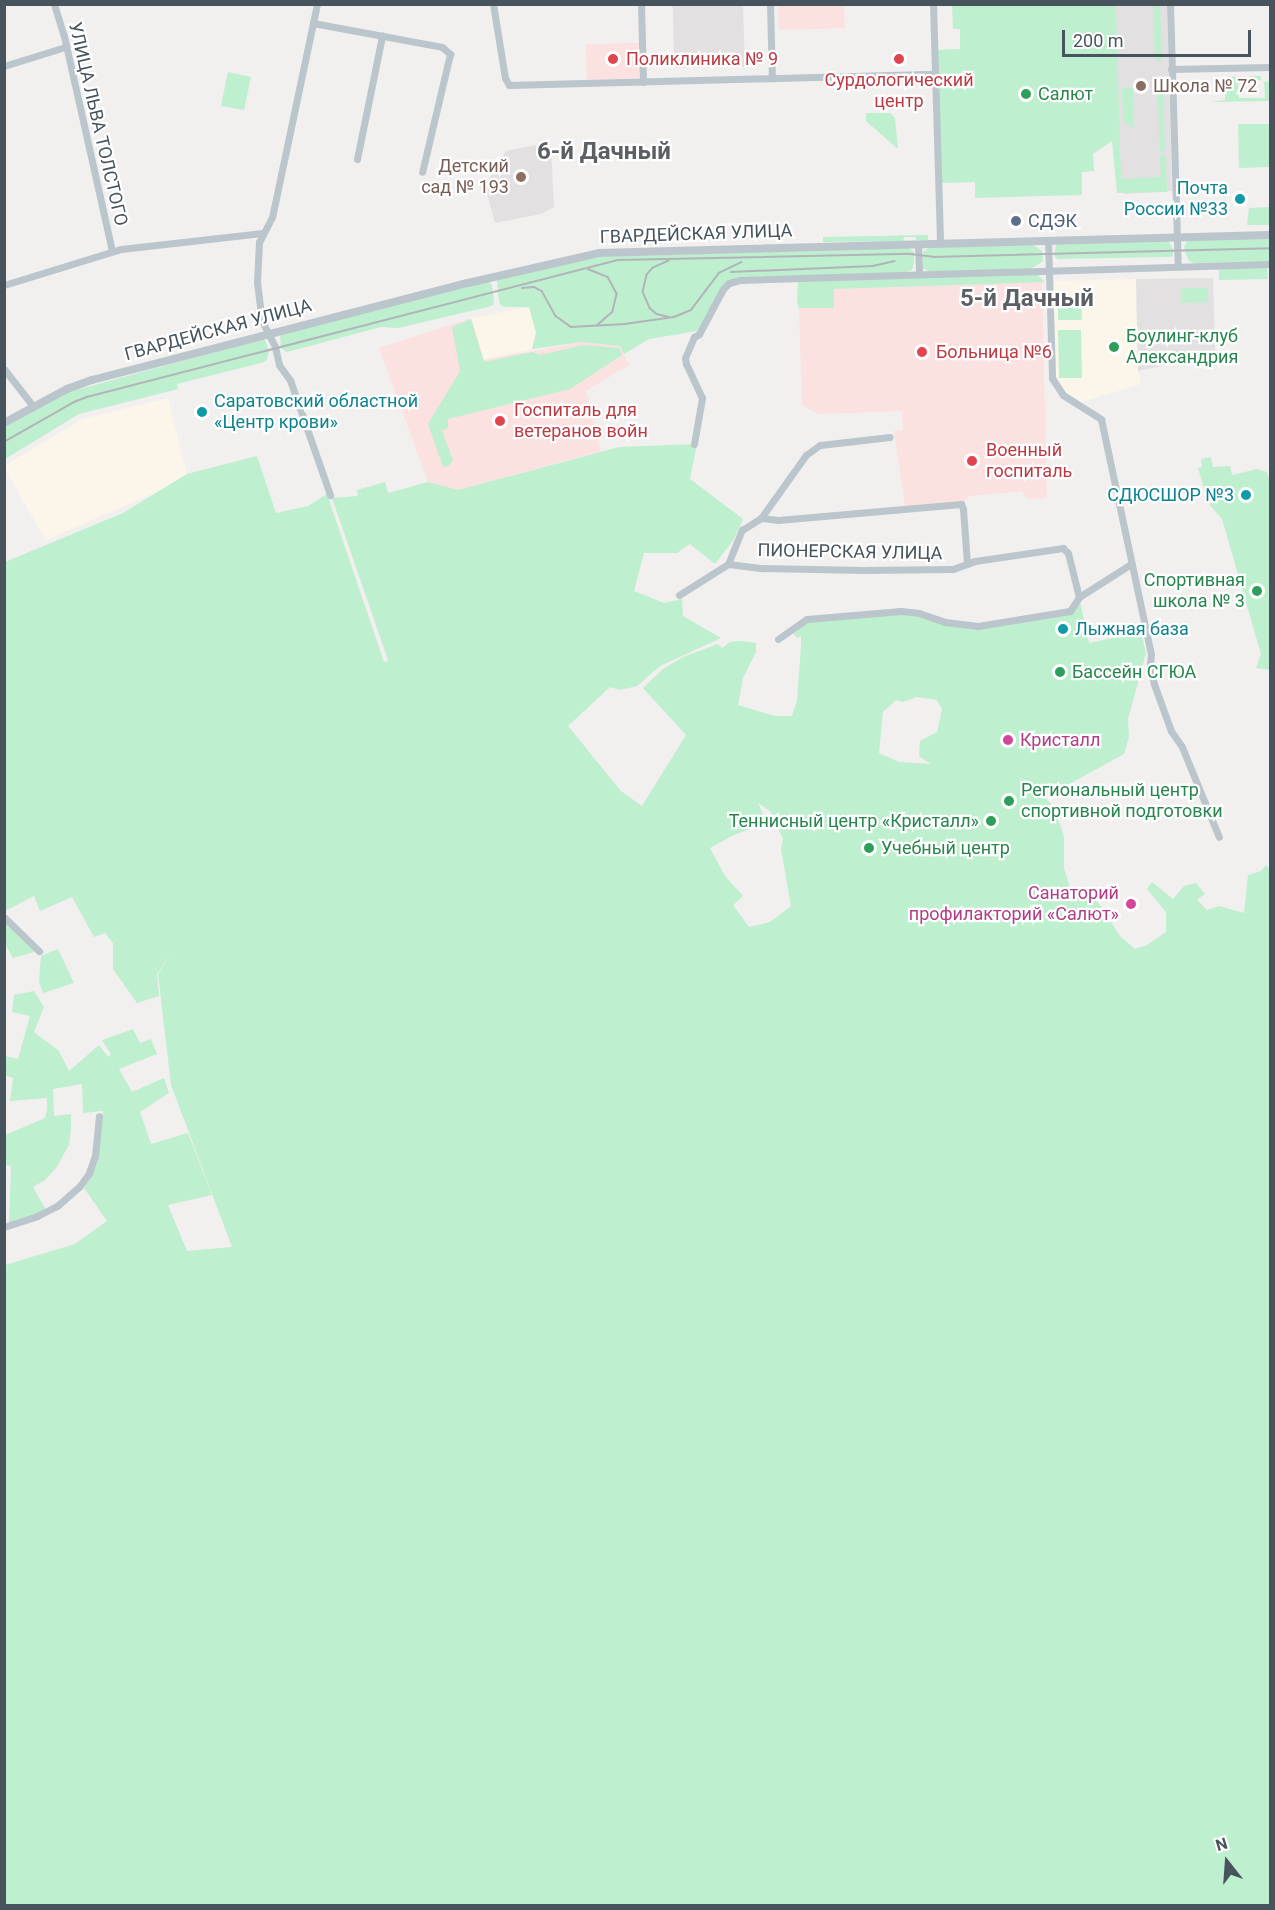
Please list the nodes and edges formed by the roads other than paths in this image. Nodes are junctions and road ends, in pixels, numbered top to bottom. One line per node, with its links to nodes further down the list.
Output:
1 (54, 4): 10 (street, УЛИЦА ЛЬВА ТОЛСТОГО)
2 (317, 4): 8 (street)
3 (493, 4): 16 (street)
4 (641, 4): 16 (street)
5 (770, 4): 15 (street)
6 (933, 4): 14 (street)
7 (1170, 4): 13 (street)
8 (313, 23): 9 (street); 19 (street)
9 (382, 36): 17 (street); 18 (street)
10 (65, 47): 11 (street); 25 (street, УЛИЦА ЛЬВА ТОЛСТОГО)
11 (4, 66)
12 (1270, 67): 13 (street)
13 (1171, 69): 21 (street)
14 (935, 74): 15 (street); 23 (street)
15 (772, 78): 16 (street)
16 (644, 82)
17 (357, 159)
18 (422, 172)
19 (262, 233): 25 (street); 31 (street)
20 (1270, 235): 21 (street, ГВАРДЕЙСКАЯ УЛИЦА)
21 (1177, 237): 22 (street, ГВАРДЕЙСКАЯ УЛИЦА); 27 (street)
22 (1048, 240): 23 (street, ГВАРДЕЙСКАЯ УЛИЦА); 28 (street)
23 (940, 243): 24 (street, ГВАРДЕЙСКАЯ УЛИЦА)
24 (918, 244): 29 (street); 31 (street, ГВАРДЕЙСКАЯ УЛИЦА)
25 (112, 250): 30 (street)
26 (1270, 264): 27 (street)
27 (1178, 266): 28 (street)
28 (1048, 270): 29 (street); 41 (street)
29 (919, 274): 36 (street)
30 (4, 285)
31 (269, 334): 33 (street, ГВАРДЕЙСКАЯ УЛИЦА); 37 (street)
32 (4, 369): 33 (street)
33 (33, 406): 34 (street, ГВАРДЕЙСКАЯ УЛИЦА)
34 (4, 423)
35 (890, 437): 38 (street)
36 (694, 444)
37 (330, 495)
38 (761, 518): 39 (street); 40 (street)
39 (728, 564): 40 (street, ПИОНЕРСКАЯ УЛИЦА); 42 (street)
40 (967, 564): 43 (street, ПИОНЕРСКАЯ УЛИЦА)
41 (1131, 564): 43 (street); 45 (street)
42 (679, 595)
43 (1080, 597): 44 (street)
44 (778, 639)
45 (1219, 837)
46 (4, 917): 47 (street)
47 (39, 951)
48 (99, 1116): 49 (street)
49 (4, 1227)

